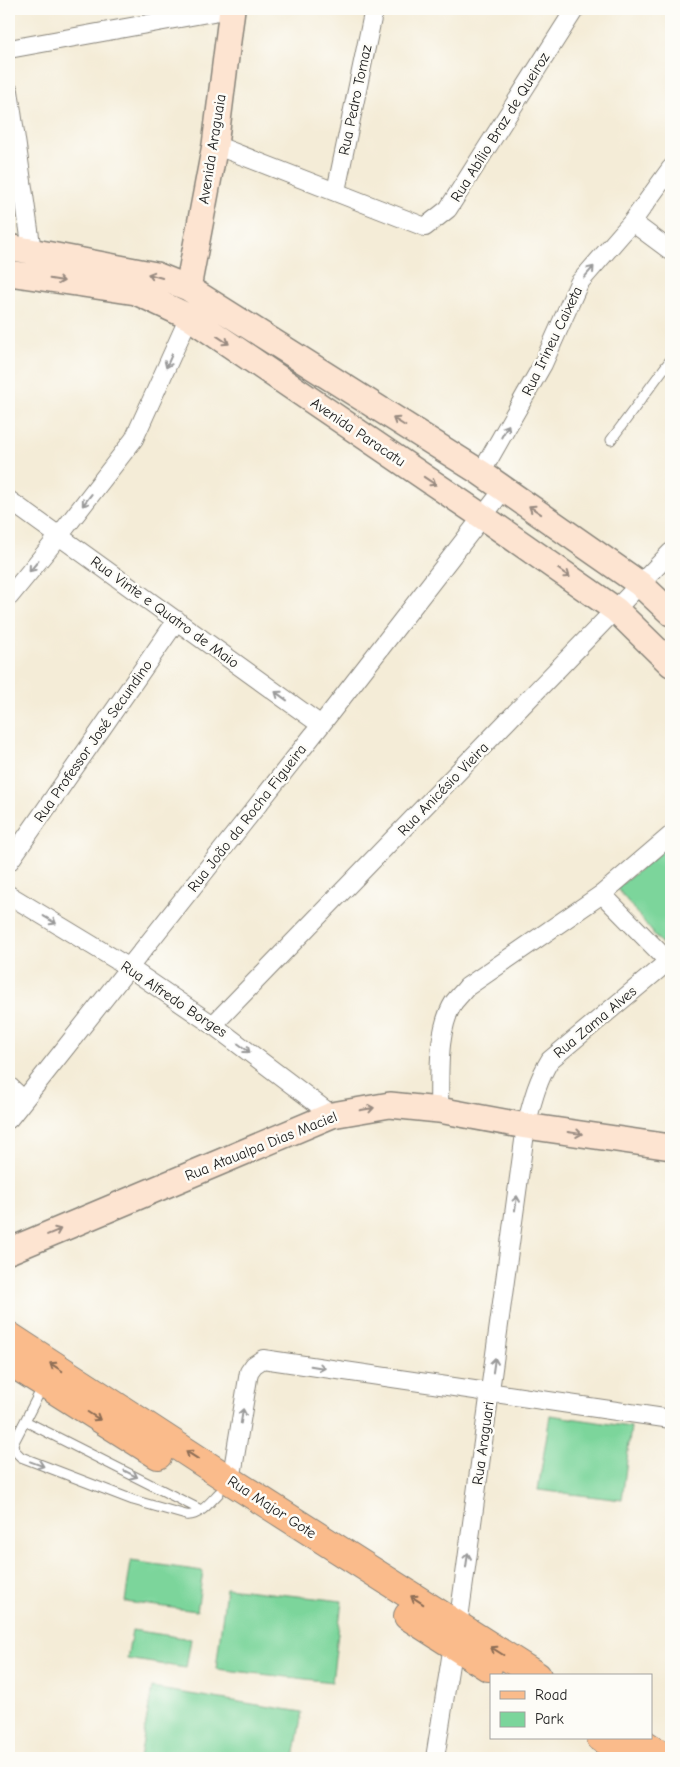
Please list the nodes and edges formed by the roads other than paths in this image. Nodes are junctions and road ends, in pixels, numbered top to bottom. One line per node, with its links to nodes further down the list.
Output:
1 (231, 9): 4 (street); 7 (street, Avenida Araguaia)
2 (374, 9): 9 (street, Rua Pedro Tomaz)
3 (575, 9): 9 (street, Rua Abílio Braz de Queiroz)
4 (173, 14): 5 (street)
5 (9, 49)
6 (9, 91): 11 (street)
7 (215, 145): 9 (street, Rua Abílio Braz de Queiroz); 14 (street, Avenida Araguaia)
8 (671, 168): 10 (street, Rua Irineu Caixeta)
9 (336, 191)
10 (632, 222): 12 (street); 18 (street, Rua Irineu Caixeta, one-way to 10)
11 (21, 249): 14 (street, Avenida Paracatu, one-way to 11)
12 (671, 251)
13 (9, 273): 15 (street, Avenida Paracatu, one-way to 15)
14 (188, 288): 18 (street, Avenida Paracatu, one-way to 14)
15 (189, 317): 21 (street, Avenida Paracatu, one-way to 21); 22 (street, one-way to 22)
16 (671, 359): 17 (lane)
17 (611, 440)
18 (481, 474): 19 (street, Avenida Paracatu)
19 (504, 489): 21 (street, Rua João da Rocha Figueira); 24 (street, Avenida Paracatu, one-way to 19)
20 (9, 500): 22 (street, Rua Vinte e Quatro de Maio)
21 (483, 517): 26 (street, Avenida Paracatu, one-way to 26); 30 (street, Rua João da Rocha Figueira)
22 (59, 536): 25 (street, one-way to 25); 28 (street, Rua Vinte e Quatro de Maio)
23 (671, 552): 24 (street, Rua Anicésio Vieira)
24 (640, 584): 26 (street, Rua Anicésio Vieira); 27 (street, Avenida Paracatu)
25 (9, 597)
26 (616, 610): 29 (street, Avenida Paracatu); 37 (street, Rua Anicésio Vieira)
27 (671, 613)
28 (177, 620): 30 (street, Rua Vinte e Quatro de Maio, one-way to 28); 32 (street, Rua Professor José Secundino)
29 (671, 664)
30 (321, 725): 36 (street, Rua João da Rocha Figueira)
31 (671, 836): 33 (street)
32 (9, 862)
33 (602, 894): 35 (street); 40 (street)
34 (9, 895): 36 (street, Rua Alfredo Borges, one-way to 36)
35 (670, 960): 43 (street, Rua Zama Alves)
36 (128, 967): 37 (street, Rua Alfredo Borges); 39 (street, Rua João da Rocha Figueira)
37 (213, 1025): 41 (street, Rua Alfredo Borges, one-way to 41)
38 (9, 1086): 39 (street)
39 (24, 1100): 42 (street, Rua João da Rocha Figueira)
40 (439, 1110): 41 (street, Rua Ataualpa Dias Maciel, one-way to 40); 43 (street, Rua Ataualpa Dias Maciel)
41 (332, 1115): 45 (street, Rua Ataualpa Dias Maciel, one-way to 41)
42 (9, 1119)
43 (526, 1126): 44 (street, Rua Ataualpa Dias Maciel, one-way to 44); 49 (street, Rua Araguari, one-way to 43)
44 (671, 1147)
45 (9, 1251)
46 (9, 1336): 53 (main road, Rua Major Gote, one-way to 46)
47 (9, 1361): 48 (main road, Rua Major Gote)
48 (44, 1384): 51 (lane); 53 (main road, Rua Major Gote, one-way to 53)
49 (490, 1393): 50 (street); 53 (street, one-way to 49); 54 (street, Rua Araguari, one-way to 49)
50 (671, 1419)
51 (25, 1421): 52 (lane); 53 (lane, one-way to 53)
52 (11, 1443): 53 (lane, one-way to 53)
53 (217, 1495): 54 (main road, Rua Major Gote)
54 (455, 1635): 55 (main road, Rua Major Gote); 56 (main road, Rua Major Gote, one-way to 54); 59 (street, Rua Araguari)
55 (499, 1674)
56 (532, 1674)
57 (604, 1740): 60 (main road)
58 (638, 1740): 61 (main road)
59 (436, 1758)
60 (633, 1758)
61 (666, 1758)

